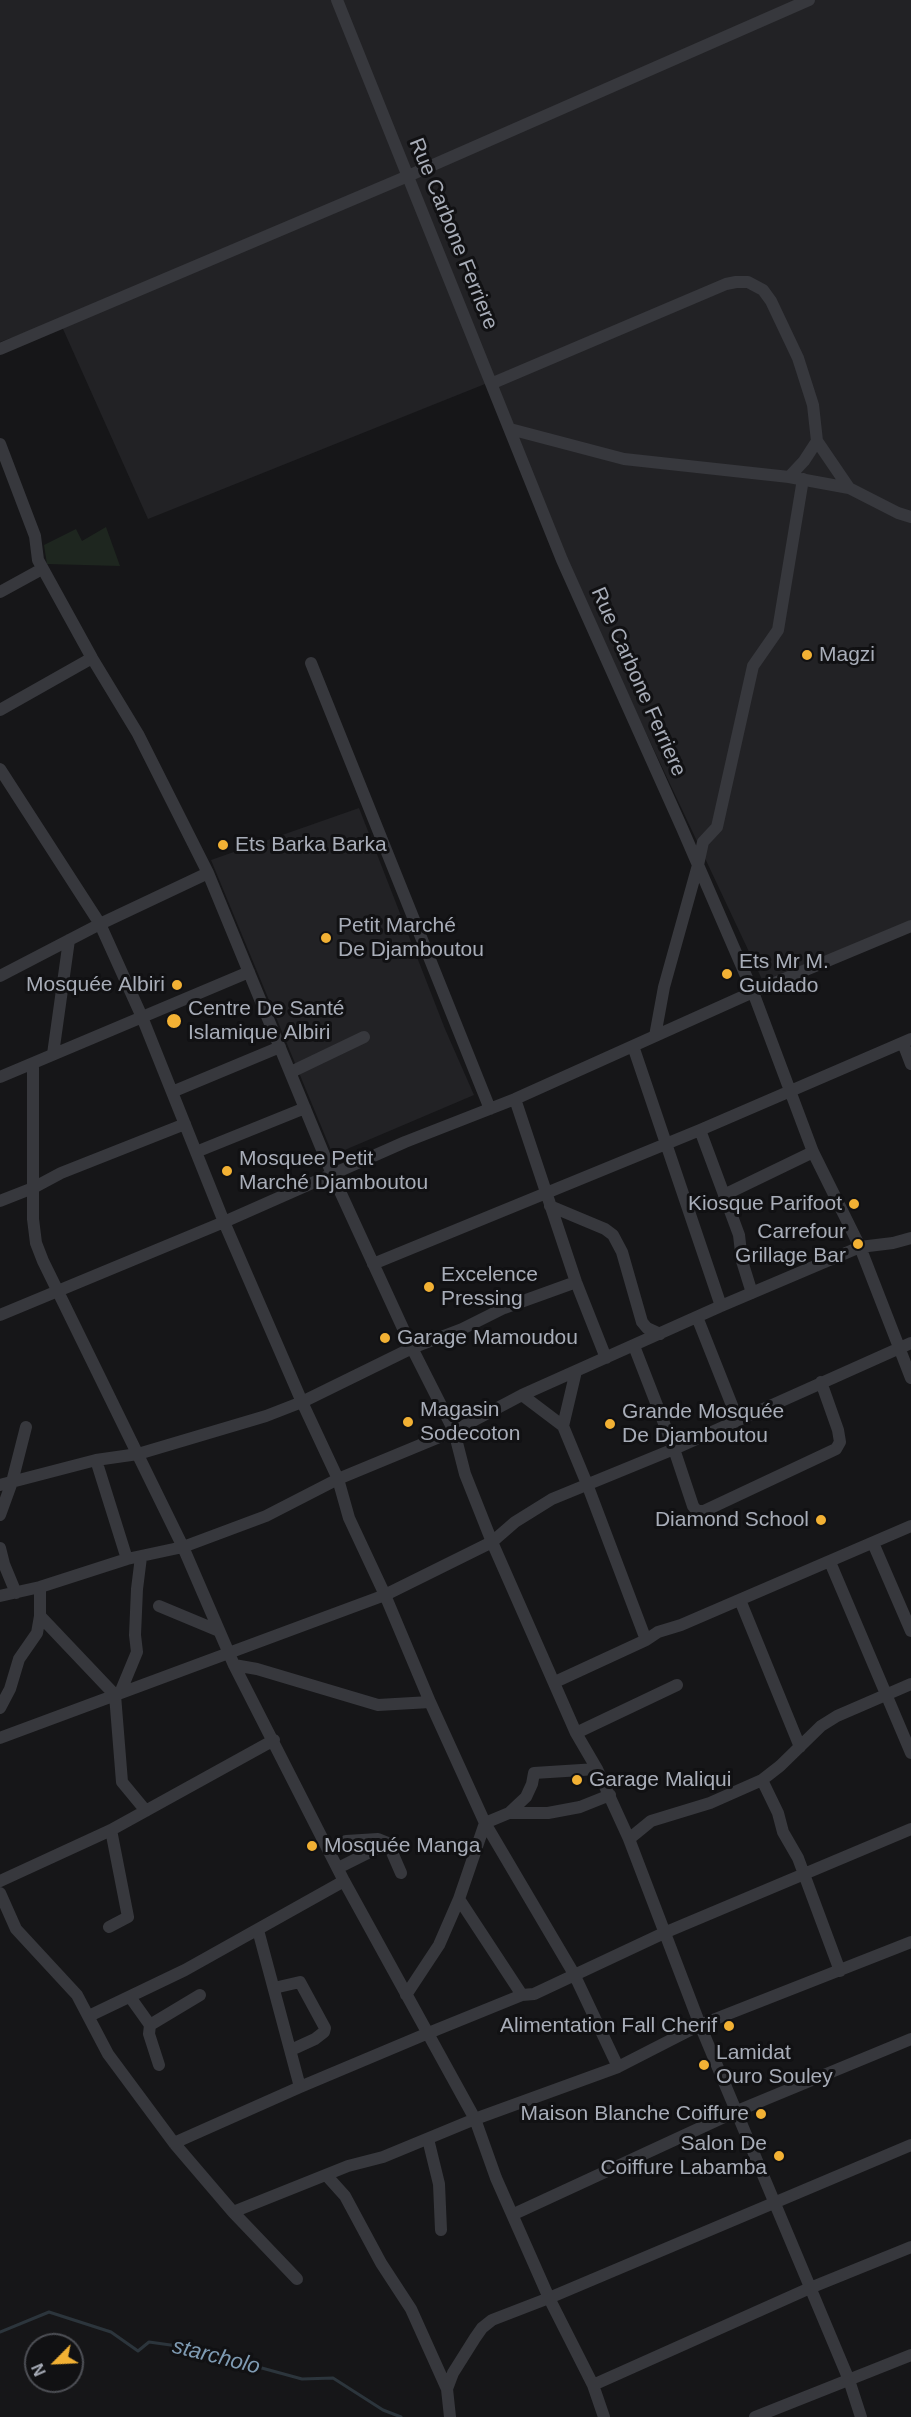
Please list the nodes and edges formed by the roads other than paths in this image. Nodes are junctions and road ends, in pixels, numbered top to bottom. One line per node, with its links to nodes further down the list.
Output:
1 (337, 0): 3 (street, Rue Carbone Ferriere)
2 (809, 0): 3 (street)
3 (408, 176): 4 (street); 5 (street, Rue Carbone Ferriere)
4 (0, 349)
5 (492, 383): 6 (street, Rue Carbone Ferriere); 7 (street)
6 (510, 429): 9 (street); 19 (street, Rue Carbone Ferriere)
7 (817, 441): 9 (street); 11 (street)
8 (1, 447): 13 (street)
9 (789, 477): 10 (street)
10 (803, 479): 11 (street); 19 (street)
11 (849, 488): 12 (street)
12 (911, 517)
13 (42, 570): 14 (street); 15 (street)
14 (0, 592)
15 (92, 658): 17 (street); 20 (street)
16 (311, 663): 42 (street)
17 (0, 710)
18 (0, 769): 21 (street)
19 (699, 865): 26 (street, Rue Carbone Ferriere); 28 (street)
20 (208, 873): 21 (street); 24 (street)
21 (100, 924): 23 (street); 27 (street)
22 (911, 926): 26 (street)
23 (69, 940): 25 (street); 33 (street)
24 (249, 972): 27 (street); 32 (street)
25 (0, 976)
26 (753, 992): 28 (street); 38 (street, Rue Carbone Ferriere)
27 (142, 1017): 33 (street); 39 (street)
28 (656, 1036): 31 (street)
29 (364, 1037): 36 (street)
30 (907, 1041): 35 (street); 38 (street)
31 (633, 1046): 40 (street); 45 (street)
32 (280, 1047): 36 (street); 39 (street)
33 (53, 1054): 34 (street)
34 (33, 1062): 37 (street); 49 (street)
35 (911, 1064)
36 (291, 1072): 41 (street)
37 (0, 1077)
38 (792, 1091): 44 (street); 47 (street, Rue Carbone Ferriere)
39 (172, 1092): 43 (street)
40 (515, 1099): 42 (street); 50 (street)
41 (306, 1108): 46 (street); 48 (street)
42 (490, 1109): 48 (street)
43 (185, 1124): 46 (street); 49 (street)
44 (700, 1130): 45 (street); 51 (street)
45 (666, 1143): 50 (street); 61 (street)
46 (196, 1152): 54 (street)
47 (813, 1152): 51 (street); 56 (street, Rue Carbone Ferriere)
48 (332, 1174): 54 (street); 57 (street)
49 (33, 1188): 52 (street); 59 (street)
50 (546, 1193): 53 (street); 57 (street)
51 (724, 1195): 60 (street)
52 (0, 1201)
53 (550, 1206): 58 (street); 64 (street)
54 (224, 1222): 59 (street); 73 (street)
55 (911, 1238): 56 (street)
56 (860, 1247): 60 (street); 65 (street, Rue Carbone Ferriere)
57 (373, 1264): 67 (street)
58 (576, 1282): 67 (street); 68 (street)
59 (57, 1289): 62 (street); 79 (street)
60 (752, 1293): 61 (street)
61 (721, 1306): 63 (street)
62 (0, 1315)
63 (697, 1317): 64 (street); 74 (street)
64 (660, 1334): 66 (street)
65 (905, 1345): 70 (street, Rue Carbone Ferriere); 71 (street)
66 (634, 1346): 68 (street); 78 (street)
67 (412, 1348): 73 (street); 77 (street)
68 (606, 1358): 69 (street)
69 (576, 1371): 72 (street); 75 (street)
70 (911, 1378)
71 (821, 1382): 74 (street); 78 (street)
72 (522, 1395): 75 (street); 77 (street)
73 (302, 1402): 79 (street); 81 (street)
74 (738, 1418): 78 (street)
75 (562, 1426): 83 (street)
76 (26, 1427): 82 (street)
77 (454, 1431): 81 (street); 86 (street)
78 (674, 1449): 83 (street)
79 (138, 1454): 80 (street); 88 (street)
80 (96, 1460): 82 (street); 91 (street)
81 (338, 1479): 88 (street); 95 (street)
82 (6, 1483): 84 (street)
83 (587, 1484): 86 (street); 102 (street)
84 (0, 1515)
85 (911, 1526): 87 (street)
86 (492, 1542): 95 (street); 105 (street)
87 (873, 1543): 92 (street); 101 (street)
88 (183, 1547): 90 (street); 100 (street)
89 (0, 1548): 94 (street)
90 (141, 1557): 91 (street); 108 (street)
91 (127, 1559): 93 (street)
92 (830, 1562): 97 (street); 109 (street)
93 (40, 1587): 94 (street); 99 (street)
94 (16, 1593): 96 (street)
95 (385, 1595): 103 (street); 110 (street)
96 (0, 1596)
97 (740, 1600): 102 (street); 115 (street)
98 (159, 1606): 100 (street)
99 (40, 1616): 108 (street); 111 (street)
100 (219, 1631): 103 (street)
101 (911, 1631)
102 (646, 1640): 105 (street)
103 (230, 1651): 104 (street); 108 (street)
104 (234, 1665): 110 (street); 114 (street)
105 (555, 1682): 112 (street)
106 (911, 1684): 109 (street)
107 (677, 1685): 112 (street)
108 (117, 1694): 113 (street); 120 (street)
109 (886, 1695): 115 (street); 116 (street)
110 (430, 1702): 122 (street)
111 (0, 1708)
112 (576, 1734): 117 (street)
113 (0, 1738)
114 (274, 1740): 120 (street); 128 (street)
115 (800, 1747): 118 (street)
116 (911, 1753)
117 (597, 1769): 119 (street); 121 (street)
118 (762, 1780): 125 (street); 130 (street)
119 (610, 1795): 121 (street); 125 (street)
120 (146, 1811): 124 (street)
121 (509, 1813): 122 (street)
122 (485, 1823): 134 (street); 140 (street)
123 (911, 1829): 130 (street)
124 (111, 1830): 131 (street); 135 (street)
125 (629, 1839): 137 (street)
126 (346, 1841): 127 (street)
127 (388, 1843): 128 (street); 129 (street)
128 (338, 1868): 132 (street)
129 (401, 1873)
130 (803, 1876): 137 (street); 139 (street)
131 (0, 1881)
132 (344, 1881): 136 (street); 143 (street)
133 (0, 1893): 146 (street)
134 (459, 1899): 143 (street); 144 (street)
135 (109, 1926)
136 (258, 1930): 141 (street); 145 (street)
137 (664, 1933): 140 (street); 148 (street)
138 (911, 1942): 139 (street)
139 (840, 1971): 148 (street)
140 (574, 1974): 144 (street); 153 (street)
141 (274, 1988): 151 (street); 151 (street)
142 (200, 1995): 147 (street)
143 (406, 1995): 149 (street)
144 (522, 1995): 149 (street)
145 (130, 1996): 146 (street); 147 (street)
146 (89, 2016): 158 (street)
147 (150, 2025): 152 (street)
148 (700, 2025): 153 (street); 155 (street)
149 (426, 2034): 154 (street); 156 (street)
150 (911, 2039): 155 (street)
151 (291, 2050): 154 (street)
152 (159, 2065)
153 (618, 2067): 156 (street)
154 (300, 2086): 158 (street)
155 (737, 2111): 161 (street); 163 (street)
156 (475, 2120): 157 (street); 163 (street)
157 (428, 2139): 160 (street); 164 (street)
158 (174, 2143): 162 (street)
159 (911, 2145): 161 (street)
160 (327, 2176): 162 (street); 172 (street)
161 (774, 2202): 167 (street); 168 (street)
162 (233, 2212): 166 (street)
163 (514, 2214): 168 (street)
164 (441, 2230)
165 (911, 2247): 167 (street)
166 (297, 2279)
167 (810, 2288): 170 (street); 171 (street)
168 (549, 2298): 171 (street); 172 (street)
169 (911, 2355): 170 (street)
170 (849, 2380): 175 (street); 176 (street)
171 (593, 2385): 174 (street)
172 (447, 2389): 173 (street)
173 (450, 2417)
174 (604, 2417)
175 (755, 2417)
176 (861, 2417)

